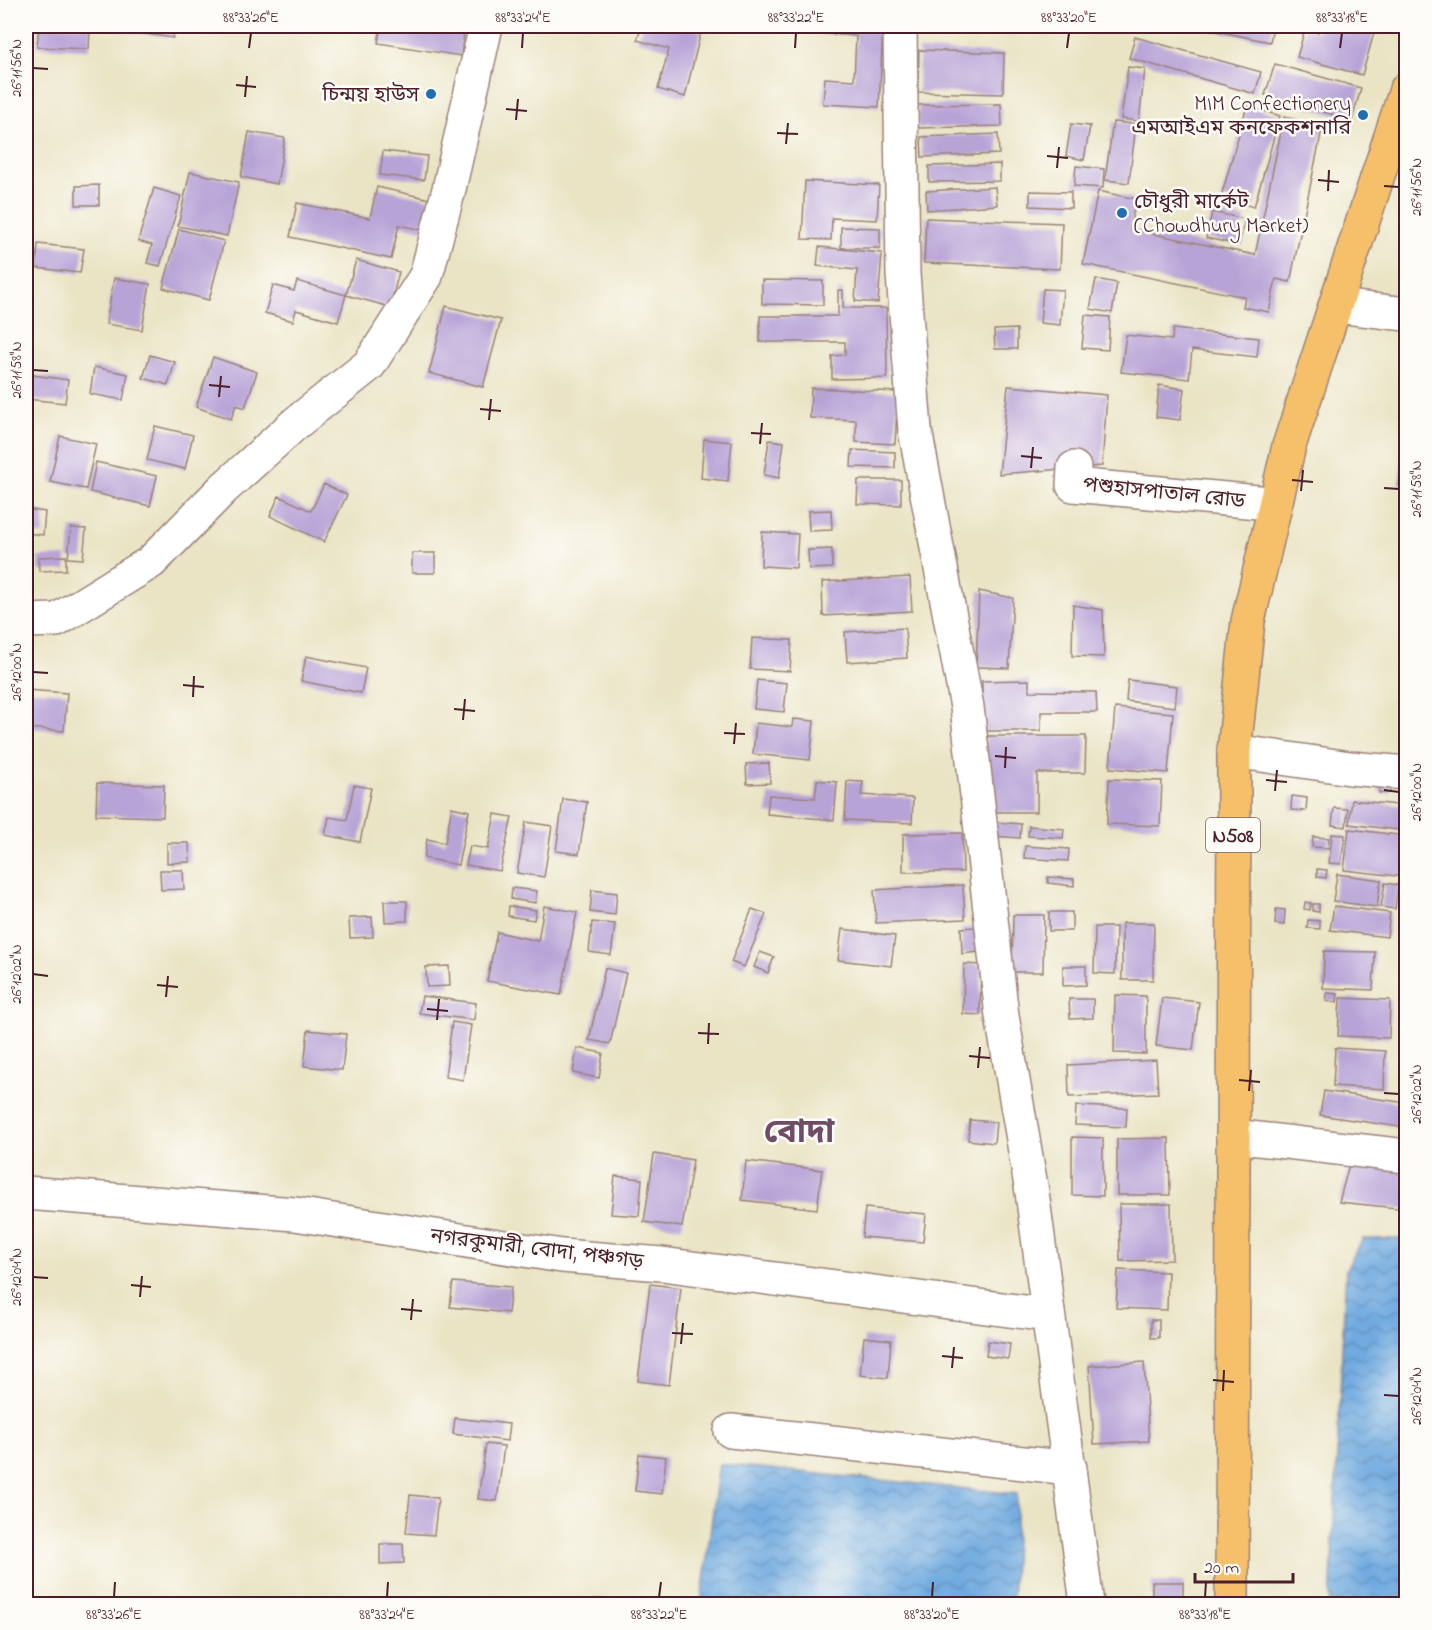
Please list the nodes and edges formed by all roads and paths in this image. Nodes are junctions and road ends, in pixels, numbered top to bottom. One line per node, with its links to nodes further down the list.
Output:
1 (486, 26): 10 (street)
2 (900, 26): 8 (street)
3 (1407, 90): 4 (highway, N508)
4 (1337, 306): 5 (street); 11 (highway, N508)
5 (1407, 314)
6 (1074, 468): 7 (street, পশুহাসপাতাল রোড)
7 (1269, 503)
8 (940, 565): 9 (street); 16 (street)
9 (967, 586)
10 (26, 621)
11 (1234, 750): 12 (street); 13 (highway, N508)
12 (1407, 772)
13 (1233, 1136): 14 (street); 20 (highway, N508)
14 (1407, 1156)
15 (26, 1193): 16 (street, নগরকুমারী, বোদা, পঞ্চগড়)
16 (1047, 1315): 18 (street)
17 (731, 1431): 18 (street)
18 (1070, 1468): 19 (street)
19 (1087, 1605)
20 (1232, 1605)

